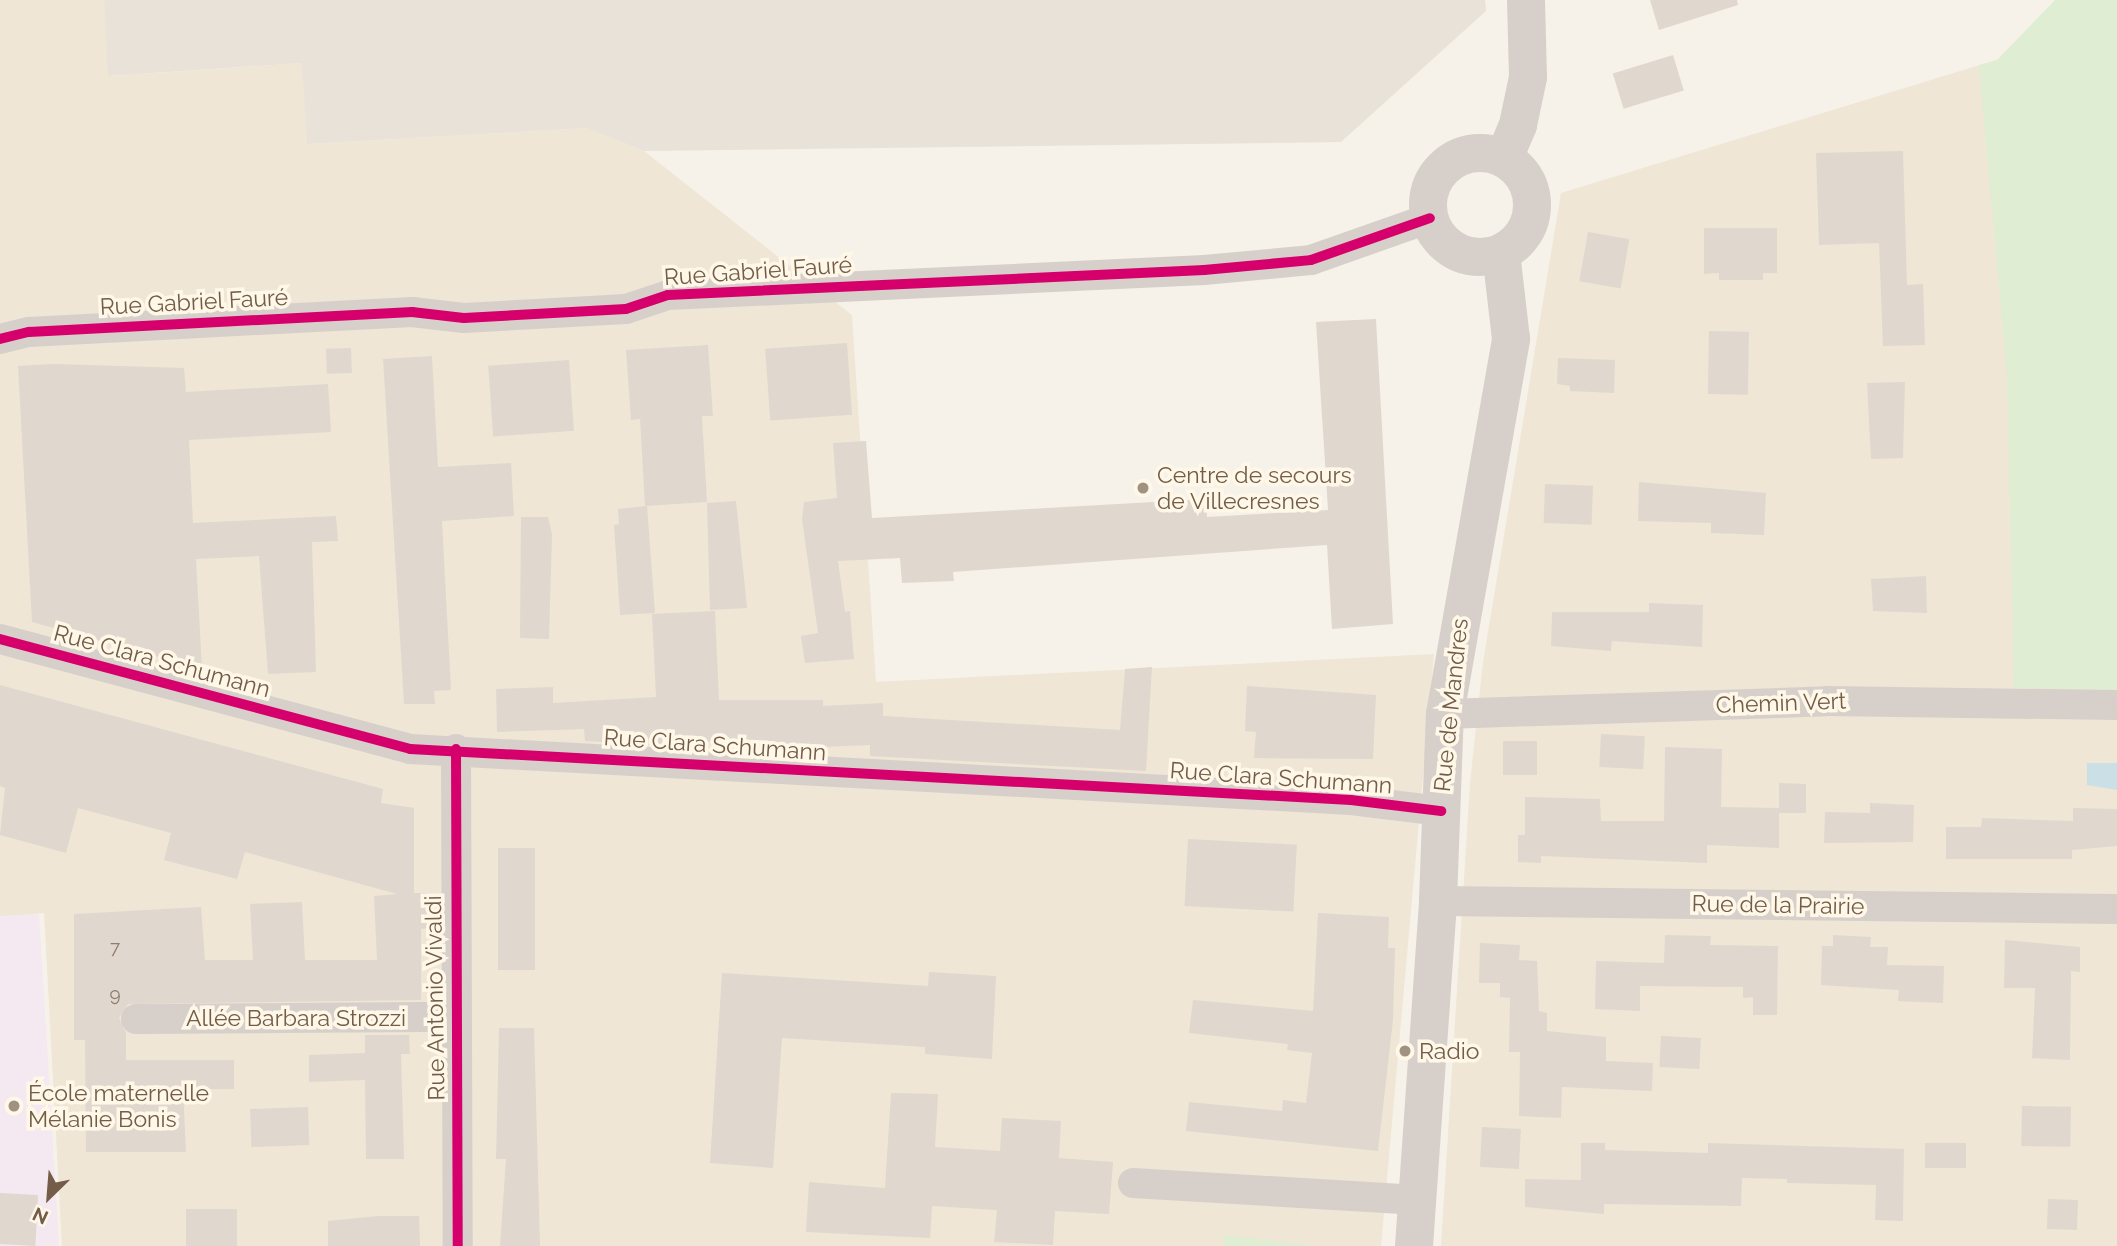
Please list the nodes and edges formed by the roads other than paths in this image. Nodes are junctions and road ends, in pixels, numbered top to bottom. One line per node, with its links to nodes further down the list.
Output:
1 (1526, 0): 2 (street)
2 (1504, 158): 3 (street); 4 (street)
3 (1430, 218): 4 (street); 5 (street, Rue Gabriel Fauré)
4 (1501, 253): 8 (street, Rue de Mandres)
5 (0, 339)
6 (0, 639): 9 (street, Rue Clara Schumann)
7 (2117, 705): 8 (street, Chemin Vert)
8 (1445, 714): 10 (street, Rue de Mandres)
9 (456, 749): 10 (street, Rue Clara Schumann); 13 (street, Rue Antonio Vivaldi)
10 (1441, 811): 11 (street, Rue de Mandres)
11 (1438, 901): 12 (street, Rue de la Prairie); 16 (street, Rue de Mandres)
12 (2117, 909)
13 (456, 1017): 14 (street, Allée Barbara Strozzi); 17 (street, Rue Antonio Vivaldi)
14 (136, 1019)
15 (1133, 1184): 16 (street)
16 (1418, 1200): 18 (street, Rue de Mandres)
17 (458, 1246)
18 (1414, 1246)

